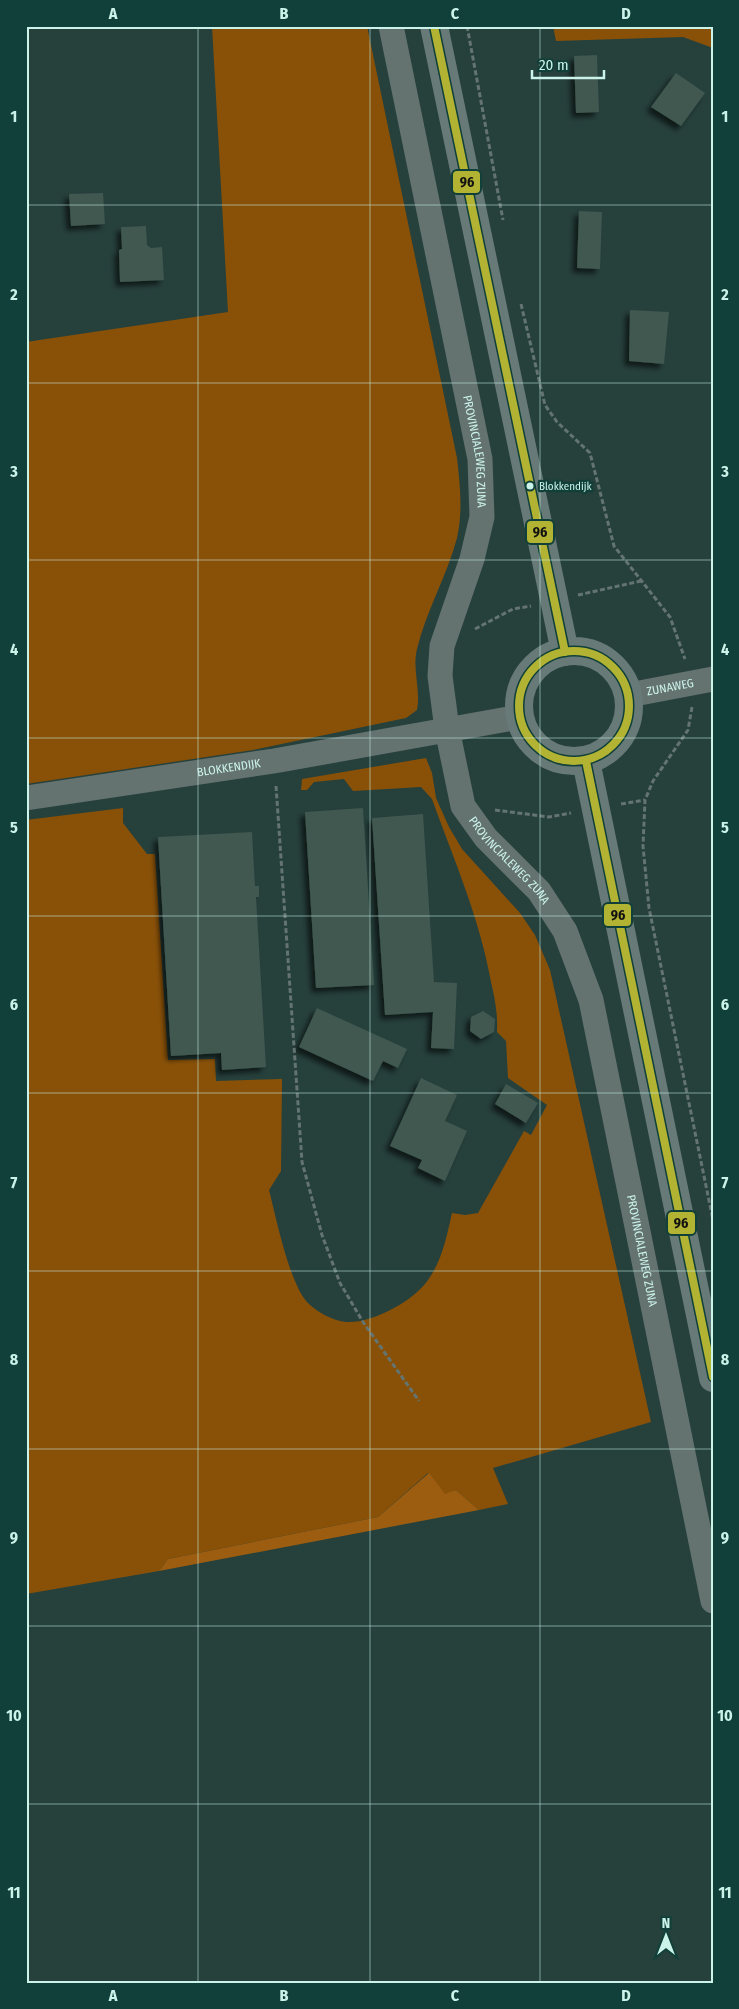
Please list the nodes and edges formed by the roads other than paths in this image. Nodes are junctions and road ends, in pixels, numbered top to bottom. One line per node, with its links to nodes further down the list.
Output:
1 (391, 26): 7 (street, PROVINCIALEWEG ZUNA)
2 (434, 26): 3 (main road)
3 (565, 652): 5 (main road); 6 (main road)
4 (702, 681): 5 (street, ZUNAWEG)
5 (629, 695): 8 (main road)
6 (519, 717): 7 (street, BLOKKENDIJK); 8 (main road)
7 (447, 729): 9 (street, BLOKKENDIJK); 11 (street, PROVINCIALEWEG ZUNA)
8 (586, 761): 10 (main road)
9 (26, 798)
10 (713, 1378)
11 (713, 1601)

